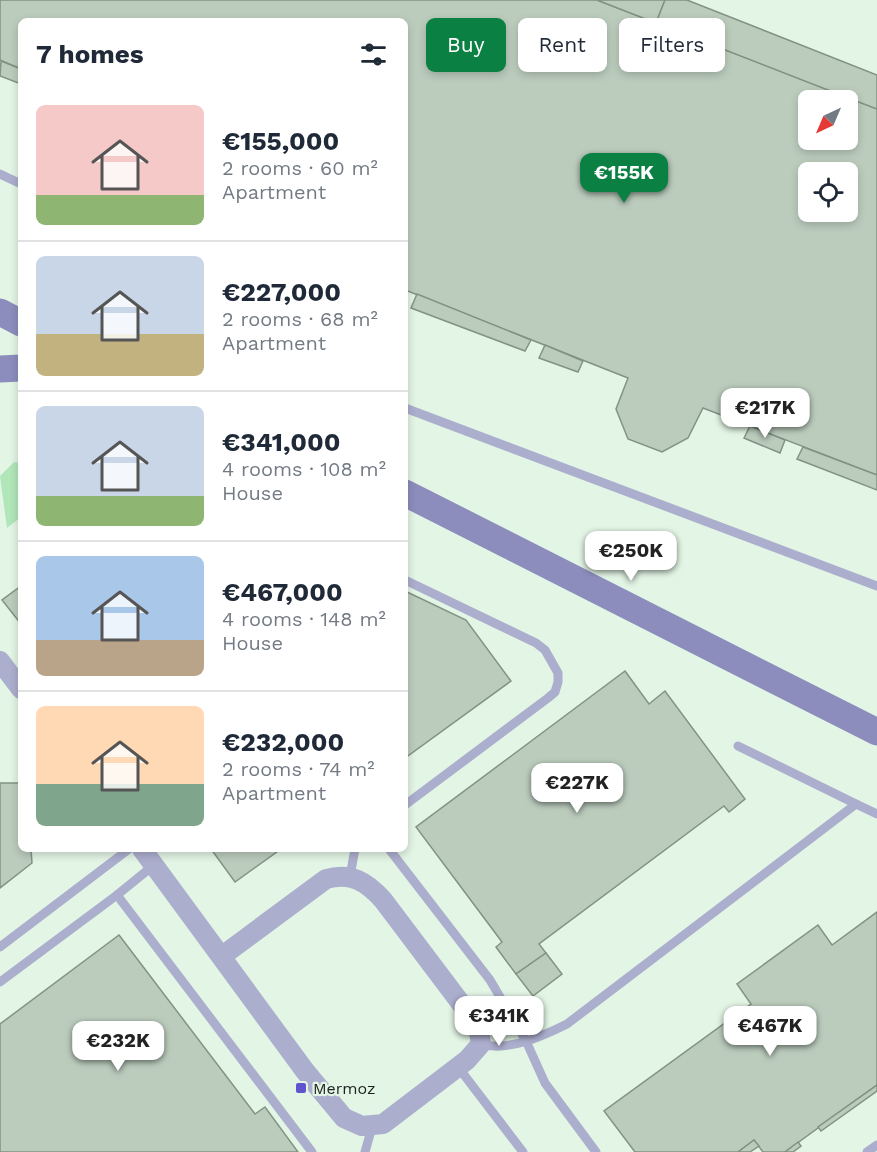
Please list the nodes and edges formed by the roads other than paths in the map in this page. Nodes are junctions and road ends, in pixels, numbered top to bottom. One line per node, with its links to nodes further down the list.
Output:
1 (0, 174): 2 (lane)
2 (18, 183)
3 (0, 312): 4 (main road)
4 (18, 321)
5 (18, 368): 6 (main road)
6 (0, 369)
7 (408, 409): 10 (lane)
8 (408, 496): 13 (main road)
9 (408, 581): 17 (lane)
10 (877, 586)
11 (0, 661): 12 (street)
12 (18, 685)
13 (838, 711): 14 (main road); 15 (main road)
14 (877, 726)
15 (877, 732)
16 (738, 746): 18 (lane)
17 (408, 803)
18 (856, 804): 19 (lane); 30 (lane)
19 (877, 814)
20 (125, 852): 27 (lane)
21 (144, 852): 24 (street)
22 (354, 852): 25 (lane)
23 (392, 852): 30 (lane)
24 (154, 865): 26 (lane); 28 (street)
25 (350, 876): 28 (street); 31 (street)
26 (117, 894): 29 (lane); 36 (lane)
27 (0, 947)
28 (222, 956): 33 (street)
29 (0, 982)
30 (526, 1041): 31 (lane); 38 (lane)
31 (481, 1044): 32 (street)
32 (458, 1067): 33 (street); 37 (lane)
33 (372, 1127): 35 (lane)
34 (877, 1145): 39 (lane)
35 (367, 1150)
36 (312, 1152)
37 (523, 1152)
38 (596, 1152)
39 (867, 1152)

